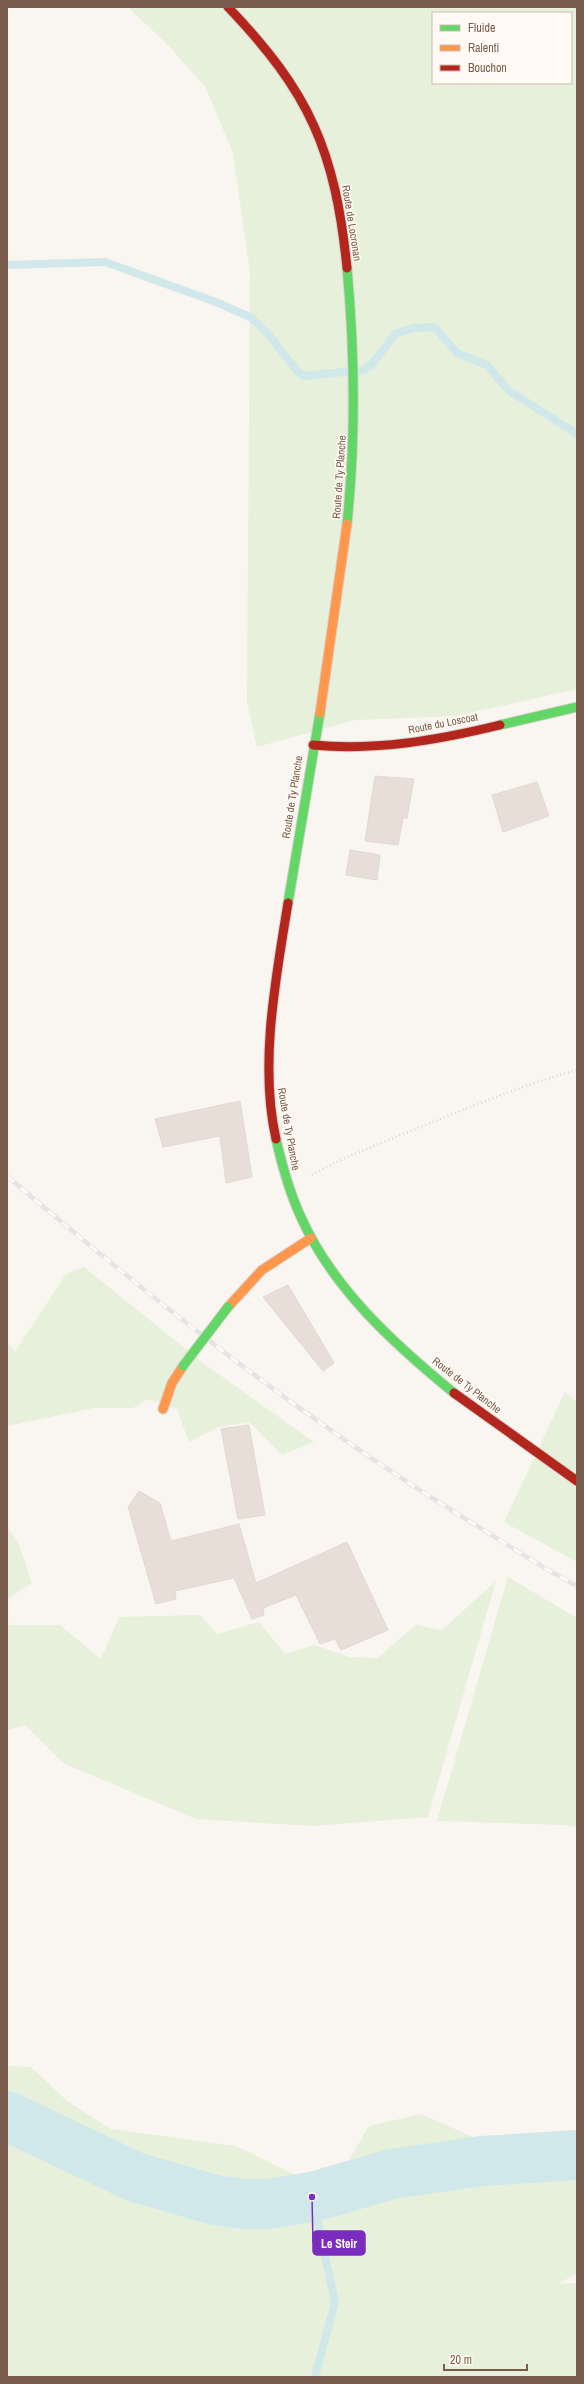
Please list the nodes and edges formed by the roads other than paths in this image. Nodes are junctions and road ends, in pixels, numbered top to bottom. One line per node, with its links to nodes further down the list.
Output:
1 (228, 7): 2 (street, Route de Locronan)
2 (354, 354): 4 (street, Route de Ty Planche)
3 (577, 707): 4 (street, Route du Loscoat)
4 (313, 745): 5 (street, Route de Ty Planche)
5 (311, 1238): 6 (street, bridge); 7 (street, Route de Ty Planche)
6 (163, 1409)
7 (577, 1481)

